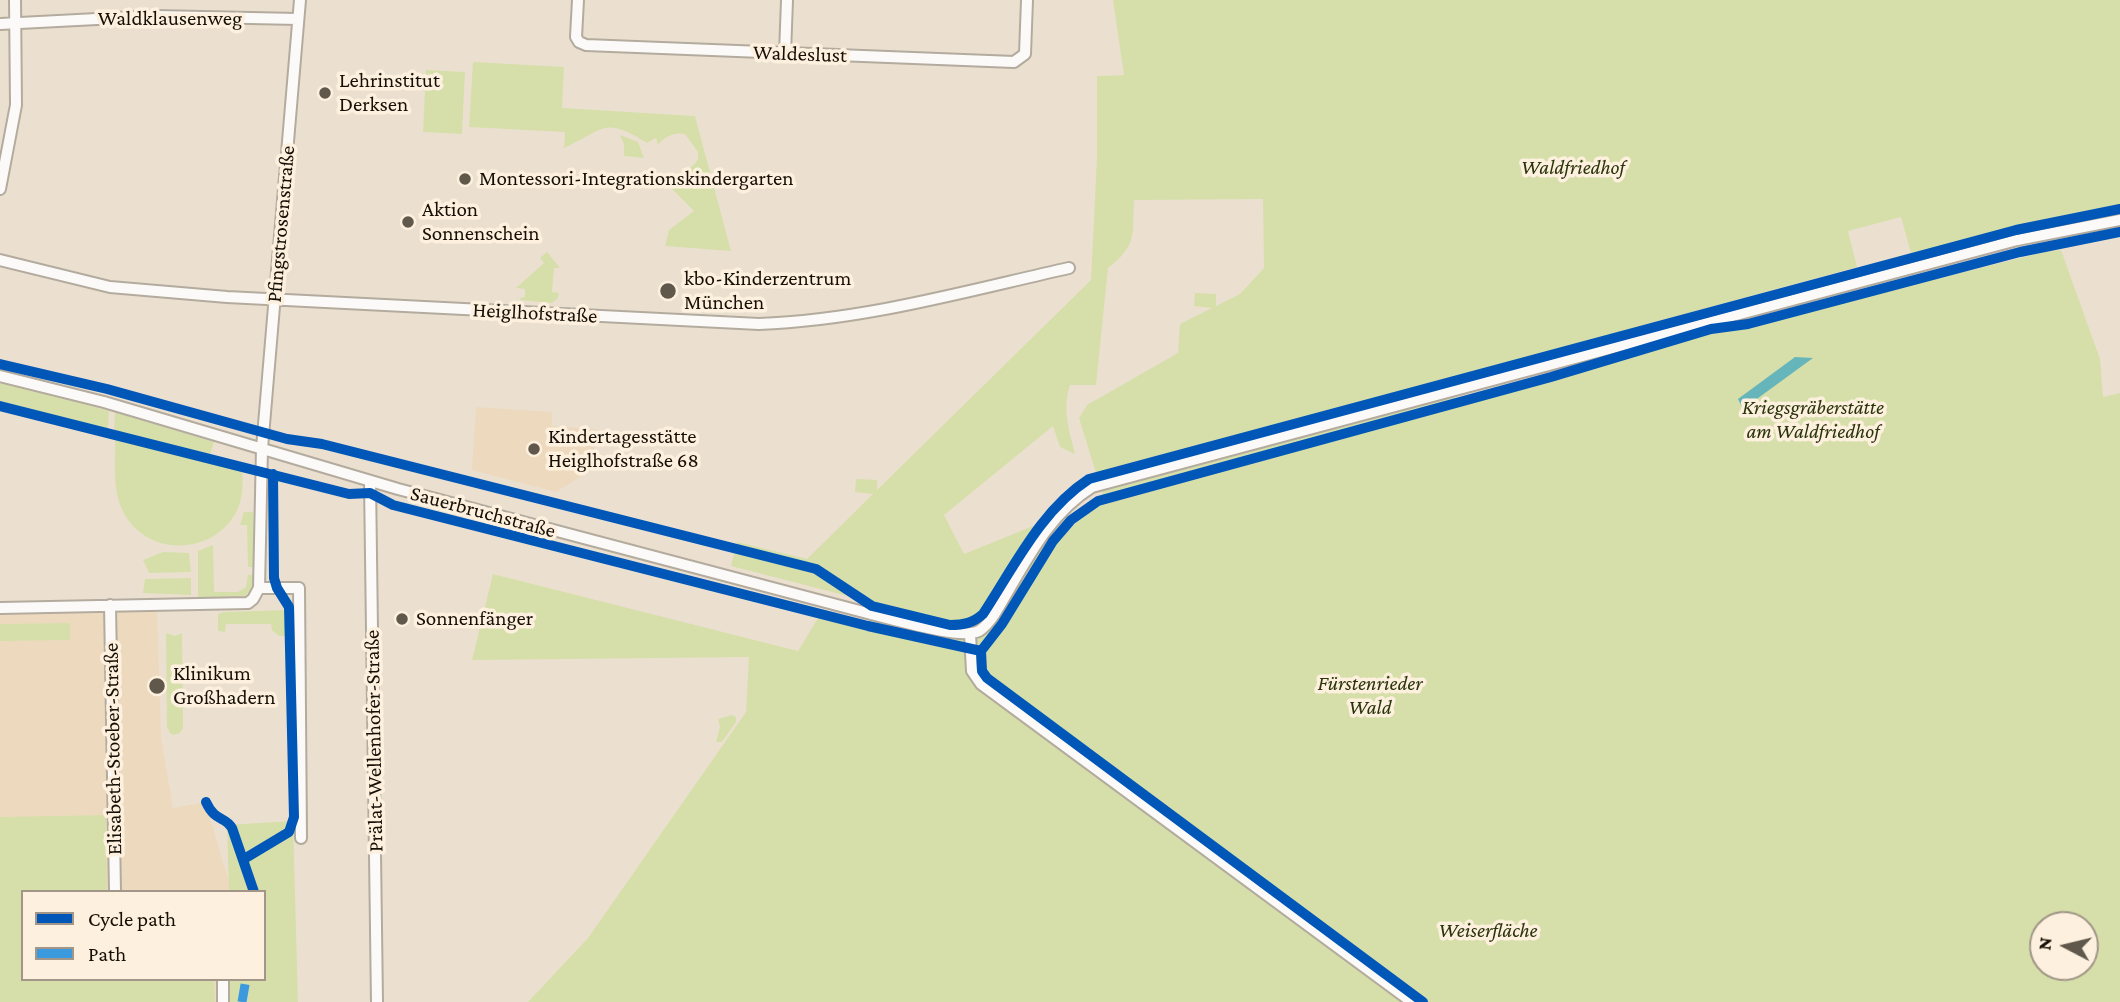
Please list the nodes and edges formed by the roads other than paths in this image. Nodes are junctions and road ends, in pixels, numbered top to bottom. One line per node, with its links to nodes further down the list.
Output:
1 (15, 0): 7 (street)
2 (300, 0): 6 (street, Pfingstrosenstraße)
3 (579, 0): 9 (street, Waldeslust)
4 (787, 0): 9 (street)
5 (1027, 0): 9 (street, Waldeslust)
6 (299, 19): 7 (street, Waldklausenweg); 14 (street, Pfingstrosenstraße)
7 (15, 23): 8 (street, Waldklausenweg); 10 (street)
8 (0, 24)
9 (785, 54)
10 (0, 189)
11 (2120, 220): 21 (street)
12 (0, 260): 14 (street, Heiglhofstraße)
13 (1069, 268): 14 (street, Heiglhofstraße)
14 (275, 300): 16 (street, Pfingstrosenstraße)
15 (0, 376): 16 (street, Sauerbruchstraße)
16 (262, 448): 17 (street, Sauerbruchstraße); 18 (street, Pfingstrosenstraße)
17 (370, 481): 21 (street, Sauerbruchstraße); 26 (street, Prälat-Wellenhofer-Straße)
18 (259, 587): 19 (street); 22 (street)
19 (110, 606): 20 (street); 23 (street, Elisabeth-Stoeber-Straße)
20 (0, 608)
21 (970, 634): 27 (street)
22 (301, 838)
23 (116, 890)
24 (223, 981): 25 (street)
25 (223, 1002)
26 (377, 1002)
27 (1412, 1002)

